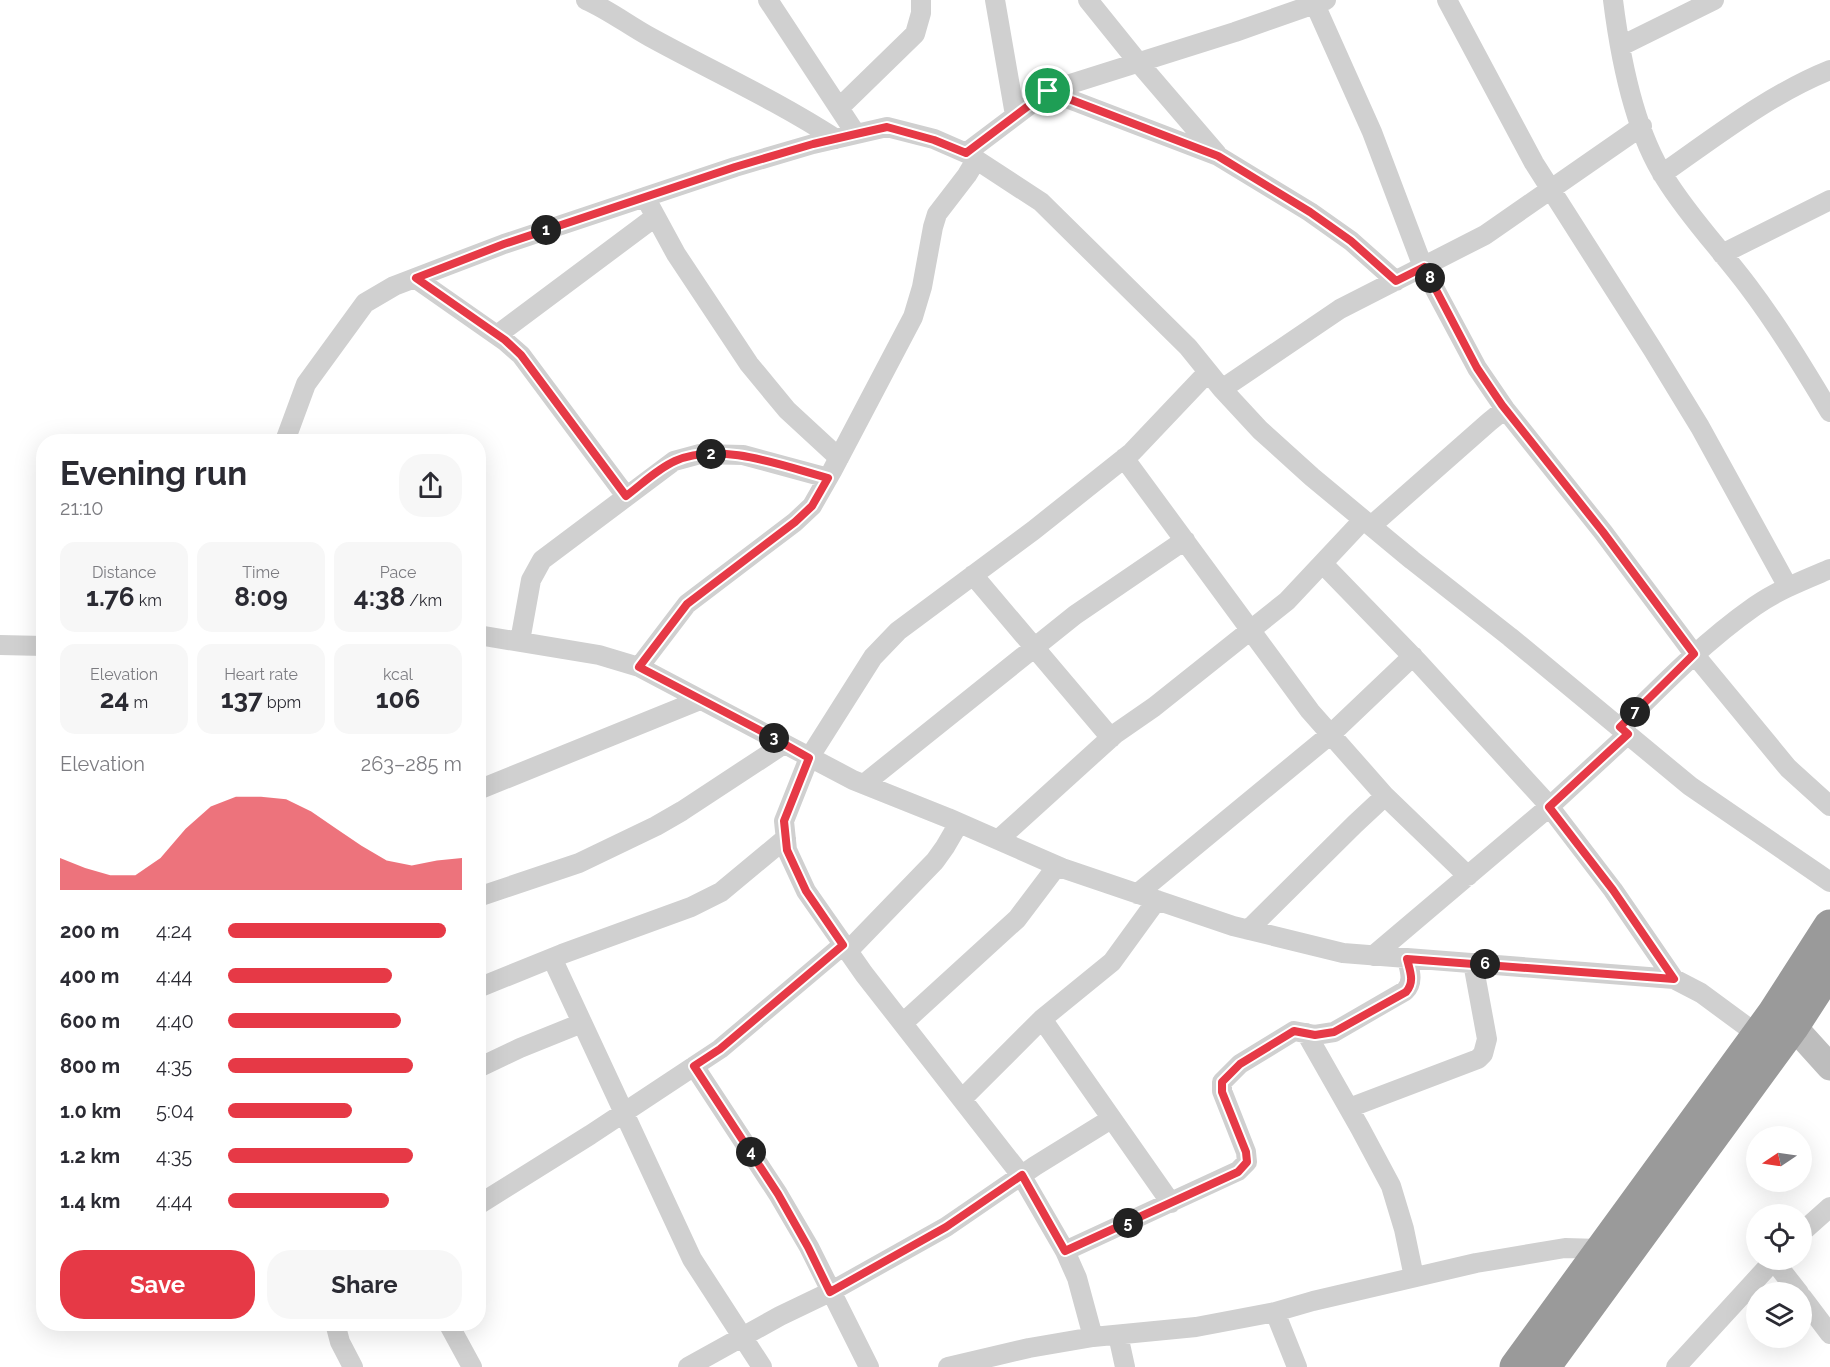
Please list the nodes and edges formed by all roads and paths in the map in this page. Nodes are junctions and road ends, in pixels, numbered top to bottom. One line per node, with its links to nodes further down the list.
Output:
1 (586, 0): 18 (street)
2 (768, 0): 14 (street)
3 (921, 0): 14 (street)
4 (995, 0): 15 (street)
5 (1447, 0): 22 (street)
6 (1613, 0): 10 (street)
7 (1714, 0): 10 (street)
8 (1091, 1): 11 (street)
9 (1318, 1): 11 (street); 27 (street)
10 (1621, 46): 16 (street)
11 (1138, 62): 13 (street); 20 (street)
12 (1830, 70): 21 (street)
13 (1048, 91): 15 (street); 20 (street)
14 (839, 108): 17 (street)
15 (1015, 116): 19 (street)
16 (1642, 126): 21 (street); 22 (street)
17 (856, 134): 18 (street); 19 (street)
18 (836, 139): 23 (street)
19 (971, 156): 31 (street); 36 (street)
20 (1218, 156): 29 (street)
21 (1662, 174): 26 (street)
22 (1551, 190): 27 (street); 45 (street)
23 (645, 198): 25 (street); 28 (street)
24 (1830, 200): 26 (street)
25 (655, 217): 30 (street); 36 (street)
26 (1722, 254): 34 (street)
27 (1424, 267): 29 (street); 33 (street)
28 (416, 278): 30 (street); 35 (street)
29 (1396, 281): 32 (street)
30 (497, 335): 39 (street)
31 (1208, 372): 32 (street); 37 (street)
32 (1222, 389): 40 (street)
33 (1505, 409): 40 (street); 52 (street)
34 (1830, 412)
35 (288, 434)
36 (839, 458): 38 (street)
37 (1125, 458): 41 (street); 44 (street)
38 (828, 478): 39 (street); 54 (street)
39 (626, 496): 48 (street)
40 (1367, 523): 42 (street); 56 (street)
41 (1185, 540): 46 (street); 51 (street)
42 (1323, 564): 46 (street); 53 (street)
43 (1830, 569): 45 (street)
44 (973, 575): 51 (street); 60 (street)
45 (1788, 587): 52 (street)
46 (1251, 630): 57 (street); 58 (street)
47 (486, 636): 48 (street)
48 (520, 641): 54 (street)
49 (0, 645): 50 (street)
50 (36, 646)
51 (1035, 647): 58 (street); 61 (street)
52 (1694, 654): 56 (street); 64 (street)
53 (1413, 656): 57 (street); 65 (street)
54 (639, 667): 55 (street)
55 (700, 700): 59 (street); 62 (street)
56 (1624, 731): 65 (street); 71 (street)
57 (1331, 734): 63 (street); 73 (street)
58 (1111, 738): 68 (street)
59 (784, 744): 60 (street); 72 (street)
60 (809, 758): 61 (street); 67 (street)
61 (864, 784): 66 (street)
62 (486, 787)
63 (1385, 796): 70 (street); 76 (street)
64 (1830, 806)
65 (1549, 807): 70 (street); 83 (street)
66 (959, 823): 68 (street); 77 (street)
67 (786, 838): 77 (street); 79 (street)
68 (998, 840): 69 (street)
69 (1057, 866): 73 (street); 87 (street)
70 (1468, 876): 78 (street)
71 (1830, 882)
72 (486, 894)
73 (1137, 894): 74 (street)
74 (1157, 900): 76 (street); 85 (street)
75 (1830, 926): 90 (highway)
76 (1248, 930): 78 (street)
77 (845, 948): 87 (street); 92 (street)
78 (1372, 956): 80 (street)
79 (552, 958): 84 (street); 86 (street)
80 (1407, 959): 81 (street); 89 (street)
81 (1473, 963): 83 (street); 95 (street)
82 (1830, 969): 88 (highway)
83 (1674, 979): 90 (street)
84 (486, 985)
85 (1042, 1019): 94 (street); 97 (street)
86 (582, 1023): 91 (street); 96 (street)
87 (903, 1023): 94 (street)
88 (1793, 1026): 93 (main road); 124 (highway)
89 (1306, 1033): 95 (street); 100 (street)
90 (1758, 1035): 103 (highway)
91 (486, 1064)
92 (694, 1066): 96 (street); 107 (street)
93 (1830, 1067)
94 (962, 1099): 98 (street)
95 (1349, 1108): 106 (street)
96 (624, 1113): 99 (street); 114 (street)
97 (1111, 1119): 98 (street); 100 (street)
98 (1022, 1175): 104 (street); 107 (street)
99 (486, 1200)
100 (1171, 1203): 104 (street)
101 (1830, 1207): 102 (street)
102 (1812, 1223)
103 (1600, 1249): 106 (street); 124 (highway)
104 (1065, 1251): 115 (street)
105 (1765, 1270): 125 (street)
106 (1414, 1277): 109 (street)
107 (830, 1292): 114 (street); 120 (street)
108 (1812, 1310): 112 (street)
109 (1275, 1312): 113 (street); 123 (street)
110 (337, 1331): 116 (street)
111 (452, 1331): 117 (street)
112 (1830, 1334)
113 (1118, 1335): 115 (street); 122 (street)
114 (741, 1337): 118 (street); 119 (street)
115 (1093, 1337): 121 (street)
116 (353, 1367)
117 (472, 1367)
118 (688, 1367)
119 (762, 1367)
120 (869, 1367)
121 (948, 1367)
122 (1125, 1367)
123 (1297, 1367)
124 (1538, 1367)
125 (1676, 1367)

